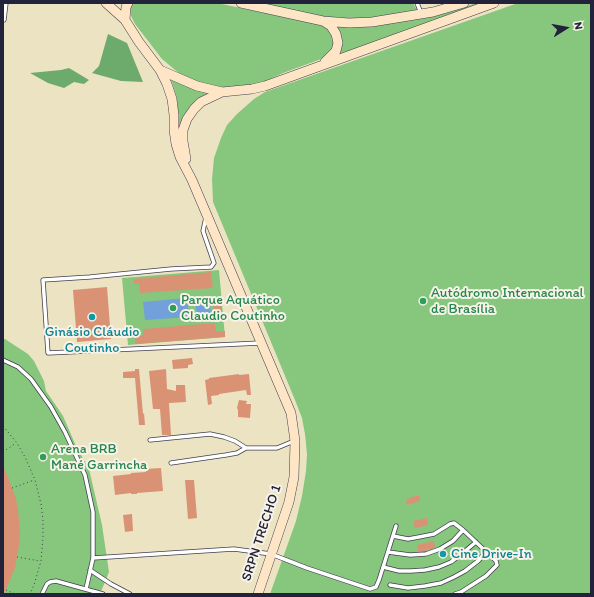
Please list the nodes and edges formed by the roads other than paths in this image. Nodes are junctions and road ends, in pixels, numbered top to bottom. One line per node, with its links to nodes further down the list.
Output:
1 (6, 3): 9 (lane)
2 (106, 3): 10 (main road, SRPN TRECHO 1)
3 (128, 3): 10 (main road)
4 (241, 3): 11 (main road)
5 (418, 3): 8 (lane)
6 (464, 3): 8 (main road)
7 (494, 3): 12 (main road)
8 (422, 14): 11 (main road)
9 (3, 20)
10 (125, 20): 13 (main road, SRPN TRECHO 1)
11 (324, 21): 12 (main road)
12 (321, 65): 14 (main road)
13 (160, 70): 14 (main road); 15 (main road, SRPN TRECHO 1)
14 (222, 92): 15 (main road, SRPN TRECHO 1)
15 (192, 180): 16 (main road, SRPN TRECHO 1)
16 (206, 214): 17 (main road, SRPN TRECHO 1); 17 (lane, SRPN TRECHO 1)
17 (261, 343): 20 (main road, SRPN TRECHO 1)
18 (3, 360): 30 (lane)
19 (150, 440): 21 (lane)
20 (295, 441): 21 (lane); 29 (main road, SRPN TRECHO 1)
21 (246, 448): 22 (lane)
22 (171, 463)
23 (396, 526): 25 (lane)
24 (464, 530): 25 (lane); 26 (lane); 27 (lane)
25 (393, 536): 27 (lane)
26 (476, 542): 28 (lane); 31 (lane)
27 (388, 552): 31 (lane)
28 (486, 552): 33 (lane); 39 (lane)
29 (271, 554): 30 (lane); 31 (lane); 38 (main road, SRPN TRECHO 1)
30 (93, 558): 32 (lane)
31 (383, 567)
32 (90, 570): 34 (lane); 37 (lane)
33 (390, 585)
34 (86, 588): 35 (lane); 36 (lane)
35 (42, 594)
36 (103, 594)
37 (130, 594)
38 (258, 594)
39 (455, 594)

